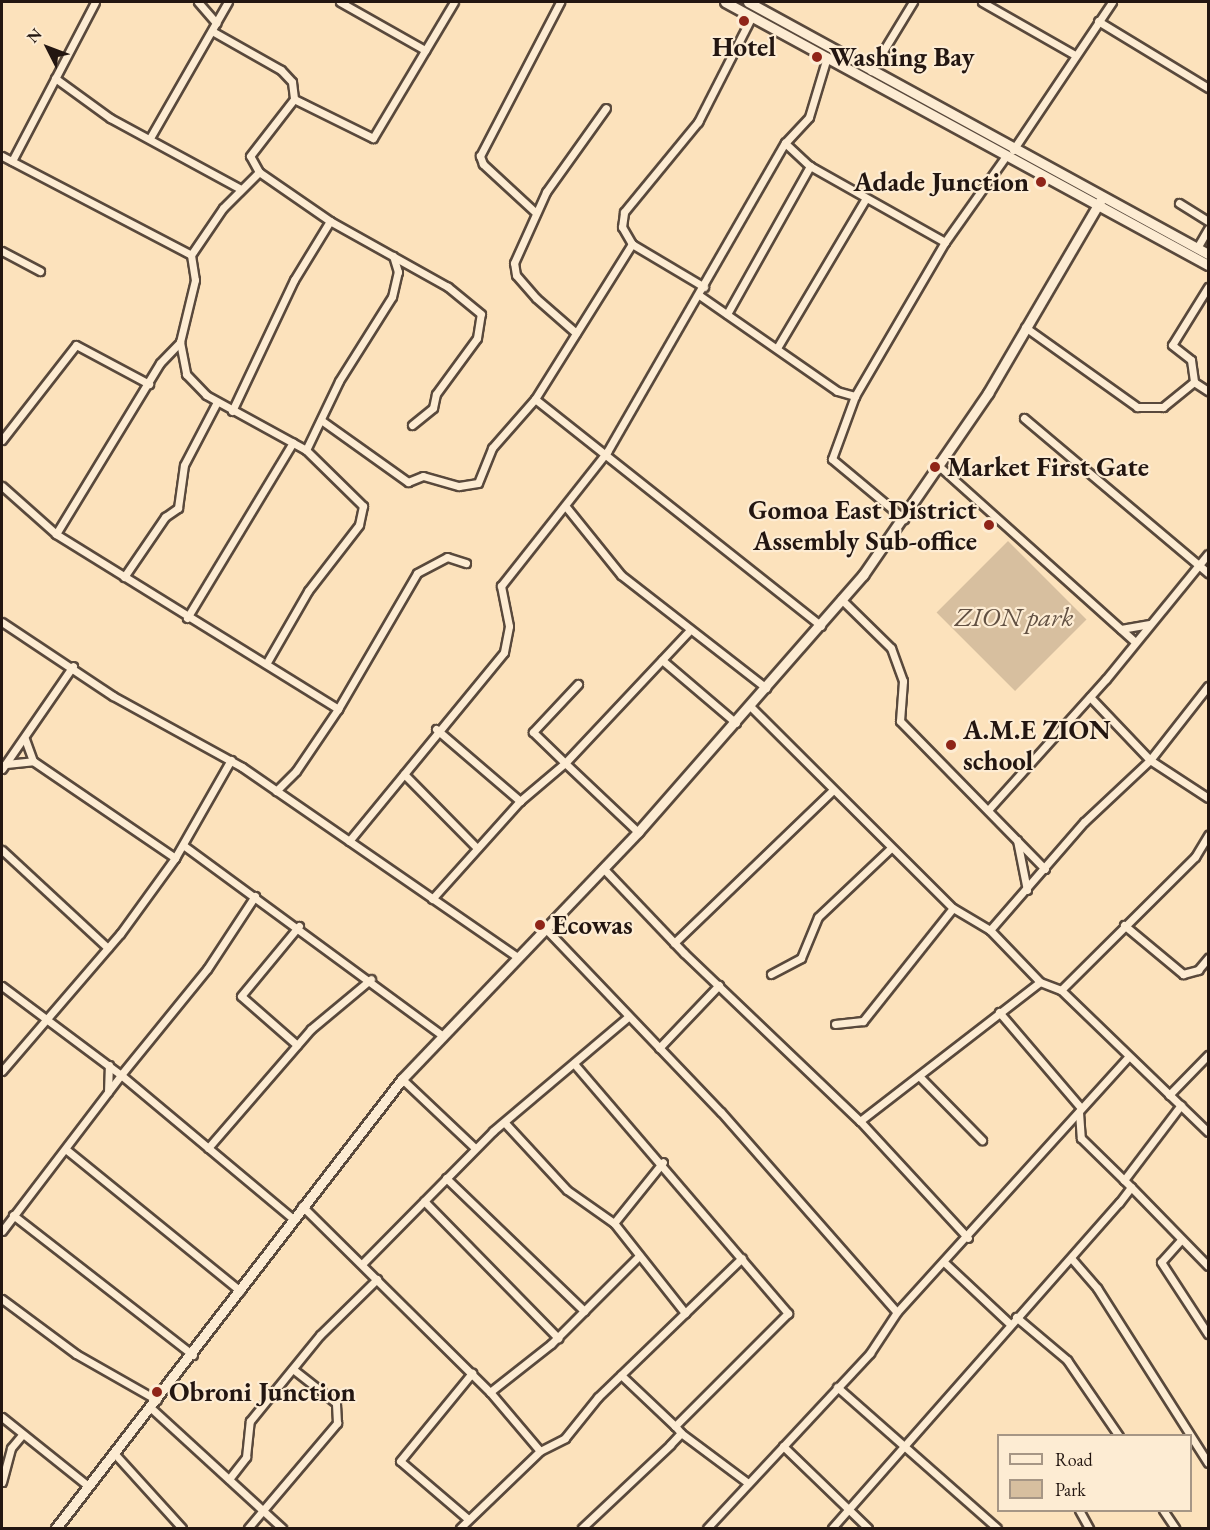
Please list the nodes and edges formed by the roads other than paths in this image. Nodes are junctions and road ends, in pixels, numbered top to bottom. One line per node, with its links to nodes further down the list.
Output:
1 (95, 2): 20 (street)
2 (198, 2): 14 (street)
3 (228, 2): 14 (street)
4 (340, 2): 16 (street)
5 (454, 2): 16 (street)
6 (560, 2): 36 (street)
7 (725, 2): 12 (street)
8 (748, 2): 19 (street)
9 (913, 2): 19 (street)
10 (982, 2): 17 (street)
11 (1112, 2): 13 (street)
12 (752, 16): 18 (street); 41 (street)
13 (1098, 21): 17 (street); 21 (street)
14 (216, 23): 15 (street)
15 (212, 31): 22 (street); 24 (street)
16 (425, 50): 22 (street)
17 (1075, 55): 26 (street)
18 (827, 57): 25 (street); 26 (street)
19 (871, 71): 26 (street)
20 (55, 78): 24 (street); 28 (street)
21 (1209, 88)
22 (294, 99): 30 (street)
23 (606, 108): 36 (street)
24 (150, 138): 31 (street)
25 (785, 143): 29 (street); 51 (street)
26 (1010, 153): 33 (street); 35 (street); 40 (street)
27 (2, 156): 28 (street)
28 (12, 161): 45 (street)
29 (810, 166): 32 (street); 54 (street)
30 (259, 172): 31 (street); 37 (street)
31 (241, 189): 45 (street)
32 (866, 198): 40 (street); 58 (street)
33 (1102, 198): 35 (street); 42 (street)
34 (1179, 203): 38 (street)
35 (1096, 208): 47 (street); 55 (street)
36 (536, 212): 56 (street)
37 (330, 221): 46 (street); 65 (street)
38 (1209, 221)
39 (1209, 229): 42 (street)
40 (945, 242): 62 (street)
41 (632, 244): 51 (street); 56 (street)
42 (1197, 248): 44 (street)
43 (2, 251): 49 (street)
44 (1209, 254)
45 (191, 255): 57 (street)
46 (393, 256): 48 (street); 50 (street)
47 (1209, 266)
48 (410, 267): 50 (street); 68 (street)
49 (40, 271)
50 (398, 272): 67 (street)
51 (704, 287): 53 (street)
52 (1209, 287): 59 (street)
53 (699, 295): 54 (street); 72 (street)
54 (727, 314): 58 (street)
55 (1025, 327): 59 (street); 73 (street)
56 (576, 333): 63 (street)
57 (180, 342): 60 (street); 64 (street)
58 (777, 348): 62 (street)
59 (1194, 382): 61 (street)
60 (149, 384): 69 (street); 77 (street)
61 (1209, 391)
62 (855, 396): 76 (street)
63 (535, 399): 67 (street); 72 (street)
64 (217, 402): 65 (street); 82 (street)
65 (232, 411): 70 (street)
66 (1024, 418): 80 (street)
67 (321, 420): 71 (street)
68 (412, 425)
69 (2, 440)
70 (293, 442): 71 (street); 84 (street)
71 (306, 450): 92 (street)
72 (607, 452): 75 (street); 87 (street)
73 (940, 467): 76 (street); 88 (street)
74 (2, 486): 77 (street)
75 (567, 508): 89 (street); 101 (street)
76 (905, 520): 83 (street)
77 (56, 534): 82 (street)
78 (1209, 554): 80 (street)
79 (466, 563): 99 (street)
80 (1198, 565): 81 (street); 86 (street)
81 (1209, 573)
82 (124, 577): 84 (street)
83 (841, 599): 87 (street); 113 (street)
84 (187, 618): 92 (street)
85 (2, 622): 93 (street)
86 (1150, 624): 88 (street); 90 (street)
87 (821, 626): 96 (street)
88 (1120, 629): 90 (street)
89 (688, 632): 91 (street); 96 (street)
90 (1135, 642): 97 (street)
91 (662, 660): 100 (street); 106 (street)
92 (266, 664): 99 (street)
93 (73, 666): 102 (street); 103 (street)
94 (578, 684): 106 (street)
95 (1209, 687): 104 (street)
96 (766, 688): 98 (street)
97 (1090, 697): 104 (street); 113 (street)
98 (750, 706): 100 (street); 110 (street)
99 (338, 709): 109 (street)
100 (736, 723): 114 (street)
101 (436, 729): 108 (street); 112 (street)
102 (25, 740): 105 (street); 107 (street)
103 (231, 760): 109 (street); 118 (street)
104 (1150, 760): 111 (street); 124 (street)
105 (33, 761): 107 (street); 122 (street)
106 (565, 763): 112 (street); 114 (street)
107 (3, 765)
108 (404, 774): 117 (street); 119 (street)
109 (276, 791): 117 (street)
110 (832, 791): 120 (street); 133 (street)
111 (1209, 798)
112 (520, 801): 119 (street)
113 (988, 810): 116 (street)
114 (638, 832): 123 (street)
115 (1209, 835): 129 (street)
116 (1017, 840): 124 (street); 125 (street)
117 (349, 841): 127 (street)
118 (183, 845): 122 (street); 126 (street)
119 (476, 847): 127 (street)
120 (891, 848): 128 (street); 137 (street)
121 (2, 850): 134 (street)
122 (175, 858): 134 (street)
123 (603, 868): 131 (street); 133 (street)
124 (1045, 869): 125 (street)
125 (1027, 890): 132 (street)
126 (255, 896): 130 (street); 155 (street)
127 (432, 899): 135 (street)
128 (953, 908): 132 (street); 146 (street)
129 (1124, 925): 136 (street); 142 (street)
130 (299, 926): 138 (street); 148 (street)
131 (543, 927): 135 (street); 144 (street)
132 (990, 930): 139 (street)
133 (674, 943): 140 (street)
134 (108, 948): 145 (street)
135 (516, 956): 147 (street)
136 (1209, 958)
137 (771, 974)
138 (371, 980): 147 (street); 148 (street)
139 (1040, 982): 142 (street); 143 (street)
140 (718, 985): 149 (street); 162 (street)
141 (2, 986): 145 (street)
142 (1061, 990): 151 (street)
143 (999, 1012): 156 (street); 161 (street)
144 (628, 1017): 149 (street); 153 (street)
145 (49, 1019): 152 (street); 154 (street)
146 (836, 1024)
147 (442, 1035): 157 (street)
148 (297, 1045): 166 (street)
149 (659, 1048): 191 (street)
150 (1209, 1055): 159 (street)
151 (1129, 1056): 159 (street); 161 (street)
152 (109, 1065): 155 (street); 158 (street)
153 (576, 1066): 163 (street); 169 (street)
154 (2, 1071)
155 (121, 1075): 158 (street); 166 (street)
156 (919, 1076): 162 (street); 165 (street)
157 (402, 1079): 167 (street); 174 (street)
158 (108, 1092): 168 (street)
159 (1169, 1095): 160 (street)
160 (1180, 1105): 164 (street); 171 (street)
161 (1079, 1109): 171 (street); 179 (street)
162 (860, 1121): 179 (street)
163 (505, 1123): 167 (street); 177 (street)
164 (1209, 1132)
165 (982, 1140)
166 (208, 1148): 176 (street)
167 (475, 1148): 170 (street)
168 (68, 1151): 175 (street); 188 (street)
169 (663, 1162): 177 (street); 182 (street)
170 (446, 1178): 173 (street); 190 (street)
171 (1125, 1180): 172 (street)
172 (1131, 1187): 180 (street); 183 (street)
173 (424, 1201): 185 (street); 196 (street)
174 (302, 1206): 176 (street); 185 (street)
175 (13, 1215): 178 (street); 197 (street)
176 (292, 1219): 188 (street)
177 (614, 1223): 181 (street)
178 (2, 1231)
179 (968, 1238): 184 (street)
180 (1180, 1241): 186 (street); 195 (street)
181 (639, 1256): 190 (street); 192 (street)
182 (742, 1258): 192 (street); 205 (street)
183 (1071, 1258): 193 (street); 208 (street)
184 (945, 1263): 191 (street); 194 (street)
185 (362, 1264): 187 (street)
186 (1209, 1266)
187 (377, 1279): 198 (street); 199 (street)
188 (240, 1291): 197 (street)
189 (2, 1299): 203 (street)
190 (584, 1311): 196 (street)
191 (897, 1312): 201 (street)
192 (685, 1313): 200 (street)
193 (1016, 1317): 194 (street); 207 (street)
194 (1010, 1324): 212 (street)
195 (1209, 1334)
196 (558, 1338): 202 (street)
197 (193, 1355): 203 (street)
198 (293, 1369): 216 (street); 221 (street)
199 (472, 1373): 202 (street); 224 (street)
200 (621, 1376): 205 (street); 213 (street)
201 (837, 1387): 211 (street); 212 (street)
202 (490, 1392): 213 (street)
203 (154, 1404): 214 (street); 216 (street)
204 (2, 1417): 209 (street)
205 (675, 1426): 206 (street)
206 (681, 1433): 218 (street); 230 (street)
207 (1118, 1434)
208 (1190, 1434)
209 (22, 1435): 217 (street); 219 (street)
210 (1192, 1436): 215 (street)
211 (783, 1446): 218 (street); 220 (street)
212 (904, 1447): 220 (street); 234 (street)
213 (540, 1451): 224 (street)
214 (114, 1453): 219 (street); 226 (street)
215 (1209, 1463)
216 (230, 1479): 221 (street)
217 (2, 1482)
218 (748, 1483): 231 (street)
219 (88, 1486): 225 (street)
220 (851, 1509): 232 (street); 233 (street)
221 (265, 1511): 227 (street); 228 (street)
222 (1079, 1512): 235 (street)
223 (1164, 1512): 236 (street)
224 (468, 1519): 229 (street)
225 (56, 1528)
226 (182, 1528)
227 (248, 1528)
228 (282, 1528)
229 (460, 1528)
230 (582, 1528)
231 (707, 1528)
232 (832, 1528)
233 (868, 1528)
234 (997, 1528)
235 (1089, 1528)
236 (1175, 1528)

